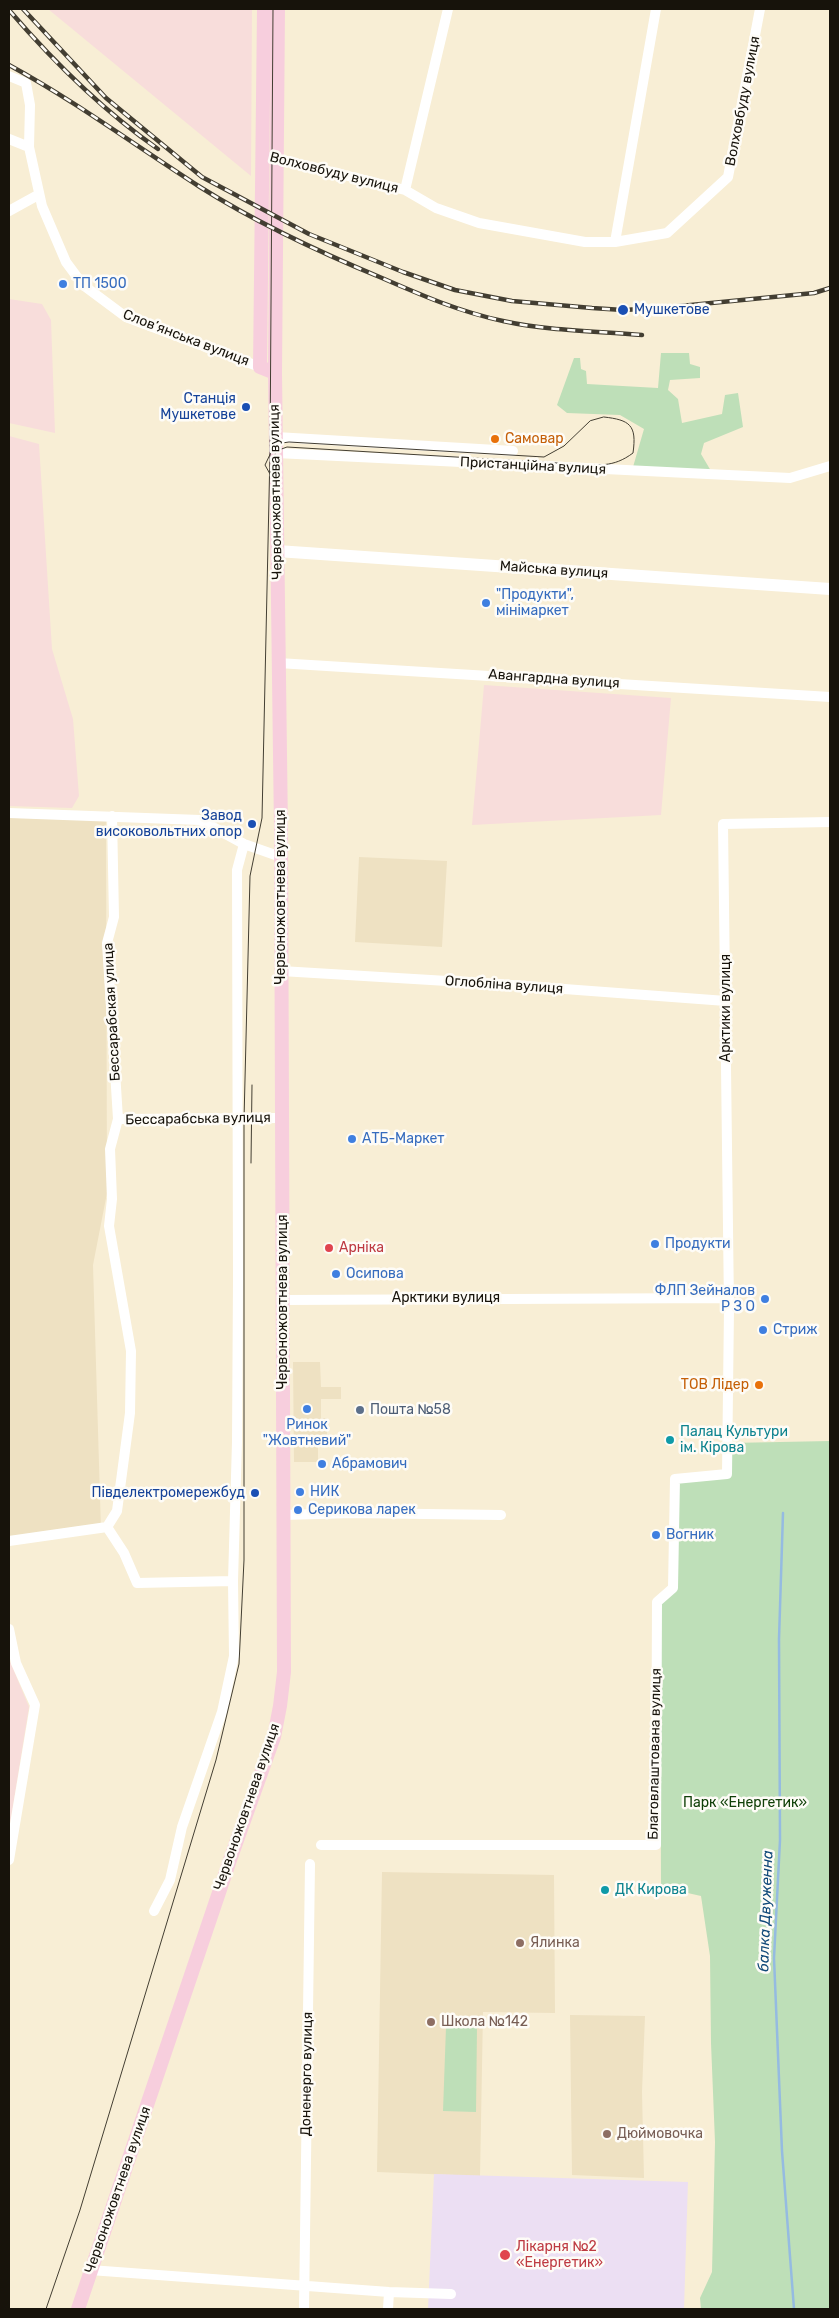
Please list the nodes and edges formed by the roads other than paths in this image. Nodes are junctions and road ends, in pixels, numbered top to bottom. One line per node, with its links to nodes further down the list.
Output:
1 (264, 9): 9 (main road)
2 (278, 9): 9 (main road)
3 (448, 9): 10 (street, Волховбуду вулиця)
4 (656, 9): 13 (street)
5 (760, 9): 13 (street, Волховбуду вулиця)
6 (9, 76): 8 (street, Слов’янська вулиця)
7 (9, 139): 8 (street)
8 (29, 147): 11 (street, Слов’янська вулиця)
9 (269, 157): 10 (street, Волховбуду вулиця); 14 (main road); 15 (main road, Червоножовтнева вулиця)
10 (405, 190): 13 (street, Волховбуду вулиця)
11 (38, 195): 12 (street); 14 (street, Слов’янська вулиця)
12 (9, 212)
13 (615, 242)
14 (260, 368): 15 (main road)
15 (275, 374): 16 (main road, Червоножовтнева вулиця)
16 (276, 438): 17 (street, Пристанційна вулиця); 18 (main road, Червоножовтнева вулиця)
17 (513, 451)
18 (276, 453): 19 (street, Пристанційна вулиця); 20 (main road, Червоножовтнева вулиця)
19 (830, 466)
20 (277, 551): 21 (street, Майська вулиця); 22 (main road, Червоножовтнева вулиця)
21 (830, 589)
22 (278, 663): 23 (street, Авангардна вулиця); 28 (main road, Червоножовтнева вулиця)
23 (830, 697)
24 (9, 812): 25 (street)
25 (112, 816): 27 (street); 32 (street, Бессарабская улица)
26 (830, 822): 30 (street, Арктики вулиця)
27 (244, 844): 28 (street); 33 (street)
28 (280, 857): 29 (main road, Червоножовтнева вулиця)
29 (281, 971): 30 (street, Оглобліна вулиця); 31 (main road, Червоножовтнева вулиця)
30 (726, 1001): 34 (street, Арктики вулиця)
31 (282, 1118): 33 (street, Бессарабська вулиця); 35 (main road, Червоножовтнева вулиця)
32 (118, 1119): 33 (street, Бессарабська вулиця); 39 (street, Бессарабська вулиця)
33 (238, 1120): 41 (street)
34 (728, 1298): 35 (street, Арктики вулиця); 36 (street, Арктики вулиця)
35 (283, 1300): 37 (main road, Червоножовтнева вулиця)
36 (727, 1474): 43 (street, Благовлаштована вулиця)
37 (284, 1515): 38 (street); 47 (main road, Червоножовтнева вулиця)
38 (501, 1515)
39 (107, 1527): 40 (street); 41 (street)
40 (9, 1541)
41 (233, 1581): 46 (street)
42 (9, 1629): 44 (street)
43 (321, 1845)
44 (9, 1860)
45 (310, 1864): 48 (street, Доненерго вулиця)
46 (154, 1911)
47 (90, 2270): 48 (street); 51 (main road, Червоножовтнева вулиця)
48 (304, 2285): 49 (street); 52 (street, Доненерго вулиця)
49 (389, 2292): 50 (street); 53 (street)
50 (451, 2294)
51 (78, 2309)
52 (304, 2309)
53 (388, 2309)

